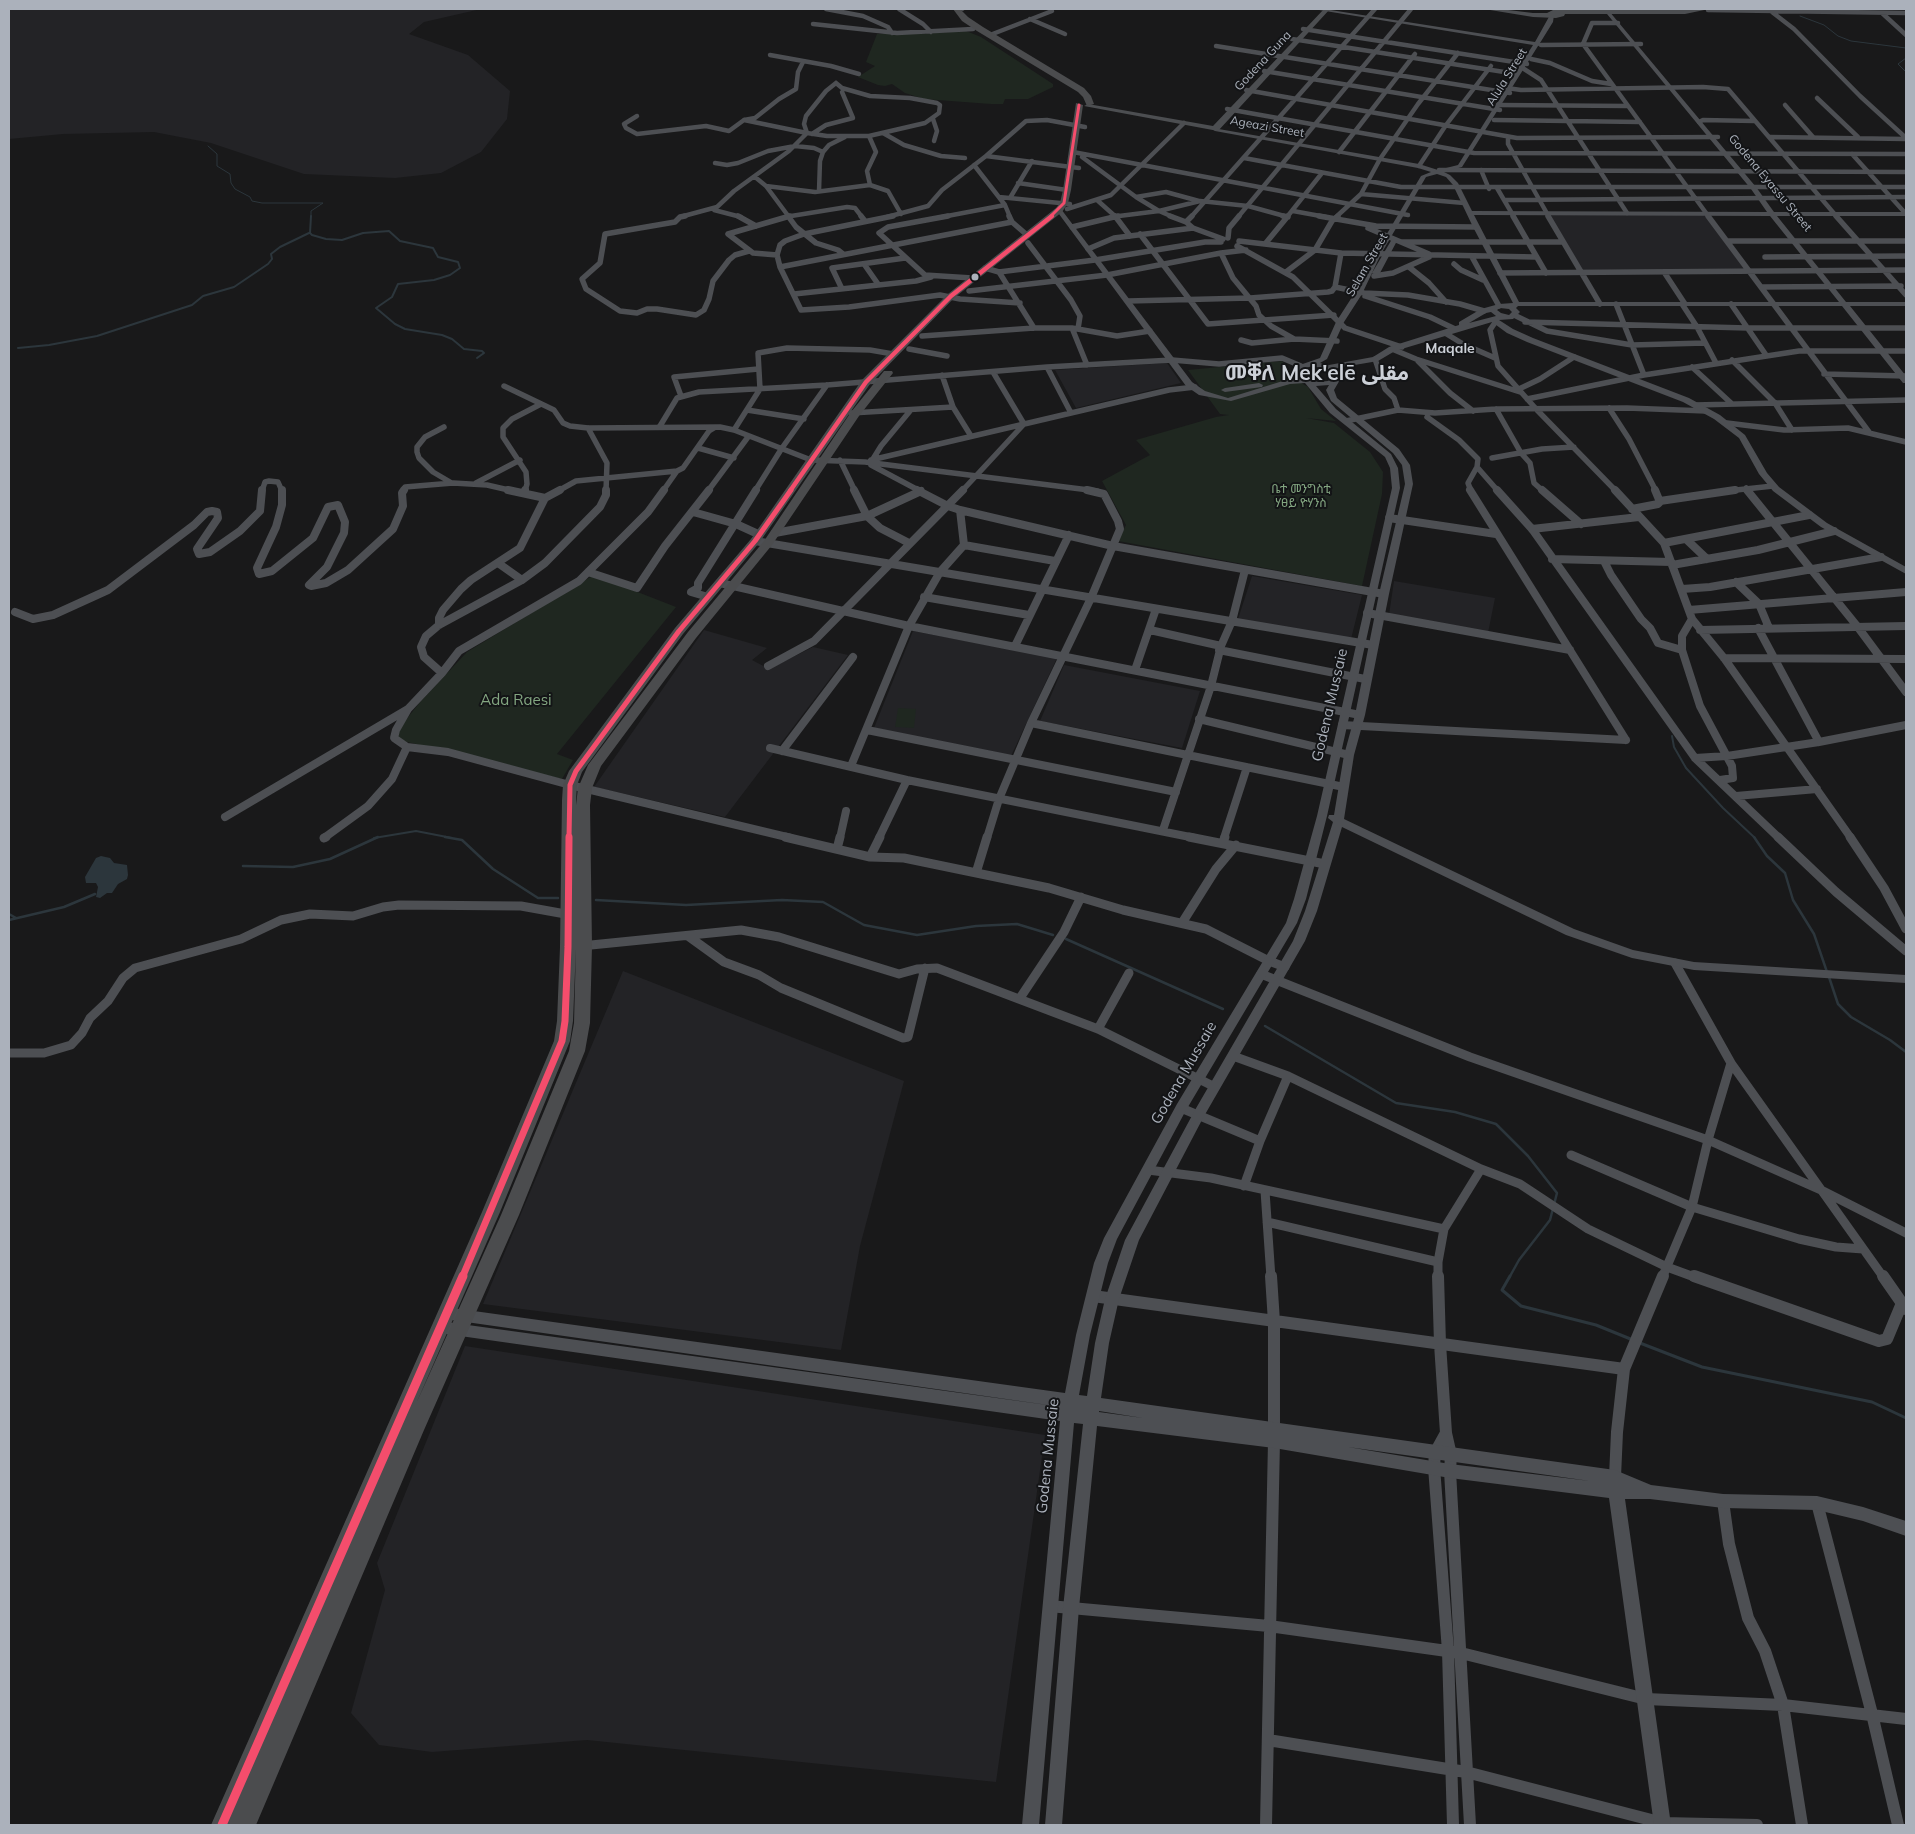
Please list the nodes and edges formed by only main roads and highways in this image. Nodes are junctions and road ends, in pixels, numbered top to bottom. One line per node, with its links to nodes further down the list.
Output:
1 (949, 9): 9 (main road)
2 (956, 9): 9 (main road)
3 (1322, 9): 10 (main road, Godena Guna)
4 (1487, 9): 8 (main road)
5 (1503, 9): 8 (main road)
6 (1710, 9): 7 (main road)
7 (1611, 12): 8 (main road)
8 (1555, 14)
9 (1086, 111): 10 (main road, Ageazi Street); 11 (main road)
10 (1212, 129)
11 (963, 291): 12 (main road); 12 (main road)
12 (849, 413): 13 (main road)
13 (727, 584): 14 (main road); 14 (main road)
14 (701, 614): 15 (main road); 15 (main road)
15 (576, 914): 16 (main road); 17 (main road)
16 (491, 1212): 17 (main road); 18 (main road)
17 (510, 1215): 18 (main road)
18 (381, 1487): 19 (main road); 19 (main road)
19 (233, 1824)

